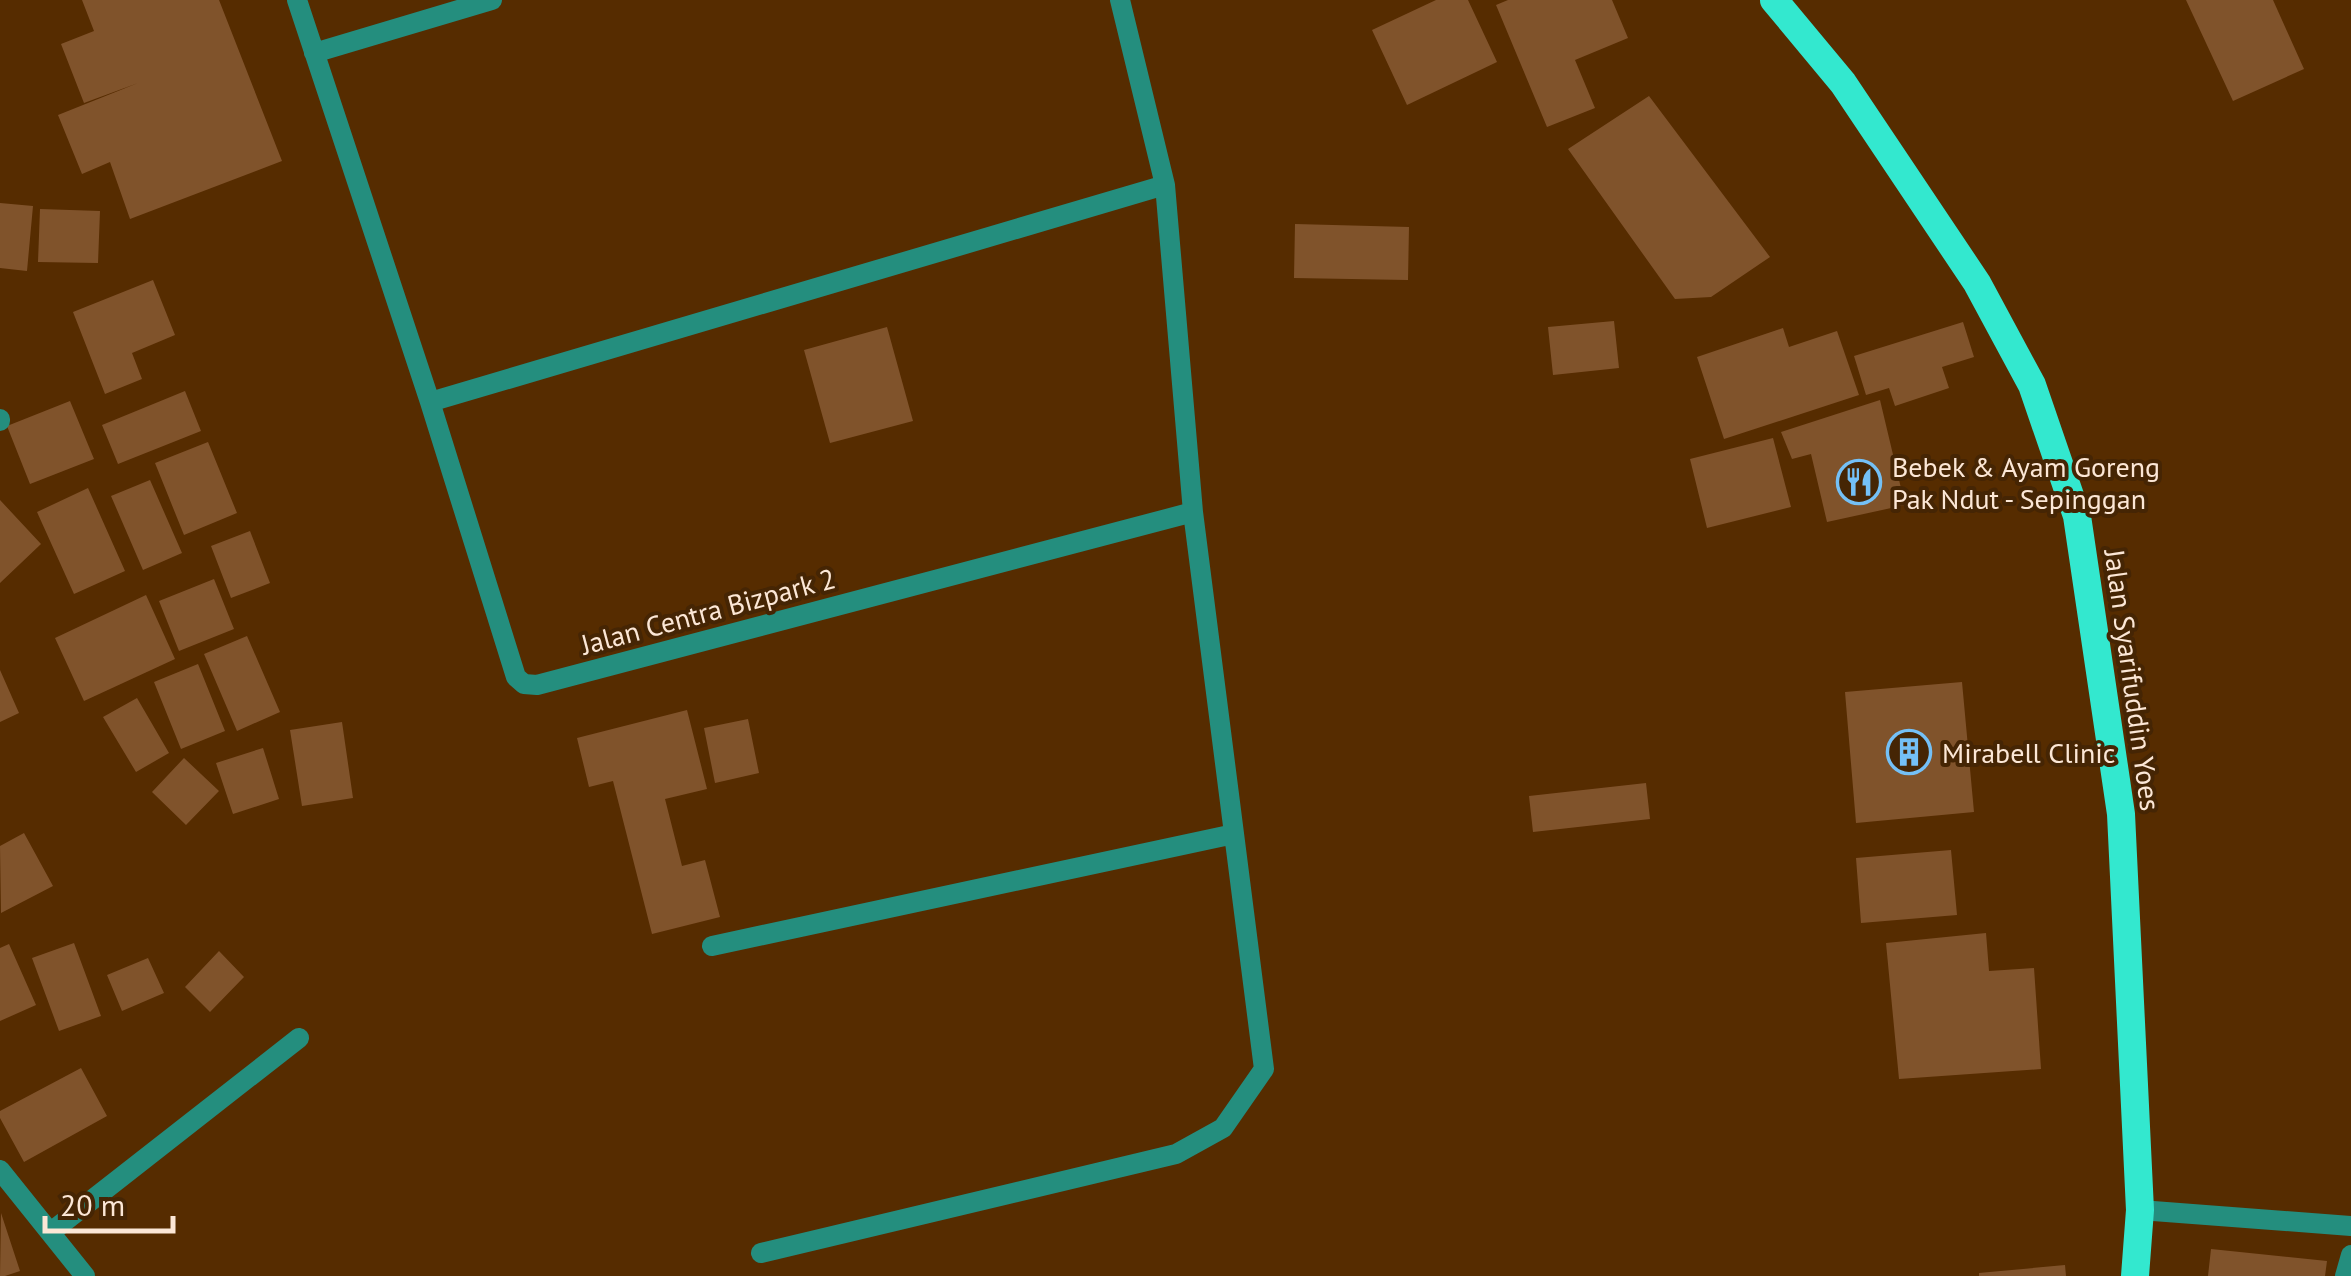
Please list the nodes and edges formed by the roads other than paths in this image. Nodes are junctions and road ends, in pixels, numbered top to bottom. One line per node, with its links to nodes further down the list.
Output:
1 (297, 0): 5 (street, Jalan Centra Bizpark 2)
2 (492, 0): 5 (street)
3 (1120, 0): 6 (street)
4 (1774, 0): 13 (highway, Jalan Syarifuddin Yoes)
5 (314, 53): 7 (street, Jalan Centra Bizpark 2)
6 (1165, 185): 7 (street); 8 (street)
7 (430, 402): 8 (street, Jalan Centra Bizpark 2)
8 (1194, 512): 9 (street)
9 (1234, 834): 10 (street); 16 (street)
10 (712, 946)
11 (299, 1038): 15 (street)
12 (0, 1170): 15 (street)
13 (2140, 1210): 14 (street); 19 (highway, Jalan Syarifuddin Yoes)
14 (2351, 1226)
15 (51, 1232): 18 (street)
16 (760, 1253)
17 (2351, 1255): 20 (street)
18 (84, 1276)
19 (2135, 1276)
20 (2345, 1276)

